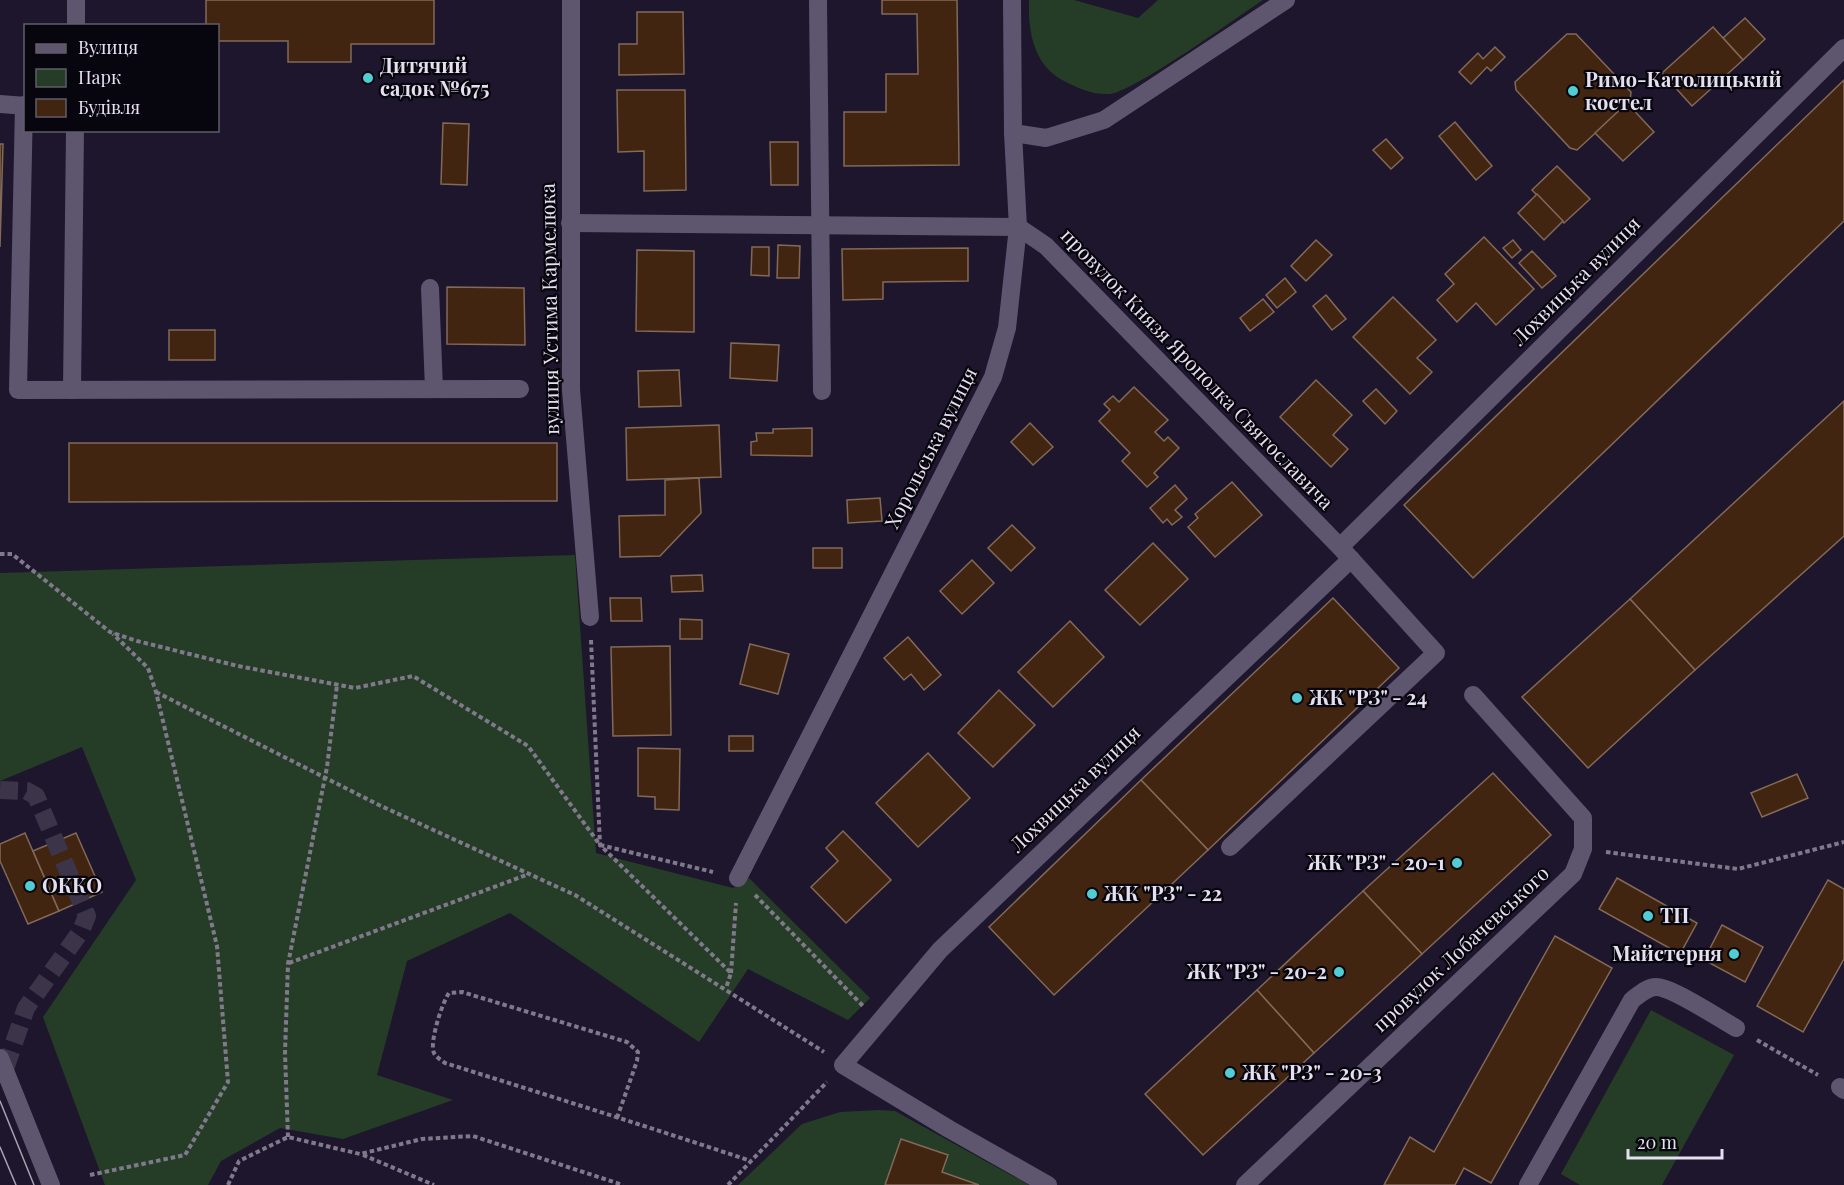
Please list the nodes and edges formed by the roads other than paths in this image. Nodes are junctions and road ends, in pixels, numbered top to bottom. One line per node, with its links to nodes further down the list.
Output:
1 (76, 0): 6 (street)
2 (571, 0): 13 (street, вулиця Устима Кармелюка)
3 (818, 0): 14 (street)
4 (1012, 0): 12 (street, Хорольська вулиця)
5 (1286, 0): 12 (street)
6 (76, 24)
7 (1844, 48): 21 (street, Лохвицька вулиця)
8 (0, 104): 9 (street)
9 (24, 105)
10 (24, 132): 19 (street)
11 (75, 132): 19 (street)
12 (1013, 133): 15 (street, Хорольська вулиця)
13 (570, 224): 14 (street); 22 (street, вулиця Устима Кармелюка)
14 (823, 225): 15 (street); 20 (street)
15 (1018, 227): 21 (street, провулок Князя Ярополка Святославича); 25 (street, Хорольська вулиця)
16 (430, 288): 17 (street)
17 (434, 389): 18 (street); 19 (street)
18 (520, 389)
19 (72, 390)
20 (822, 391)
21 (1345, 553): 24 (street, провулок Князя Ярополка Святославича); 29 (street, Лохвицька вулиця)
22 (590, 617)
23 (1473, 695): 30 (street, провулок Лобачевського)
24 (1230, 847)
25 (738, 878)
26 (1736, 1028): 31 (street)
27 (0, 1058): 28 (street)
28 (51, 1185)
29 (1048, 1185)
30 (1245, 1185)
31 (1528, 1185)

